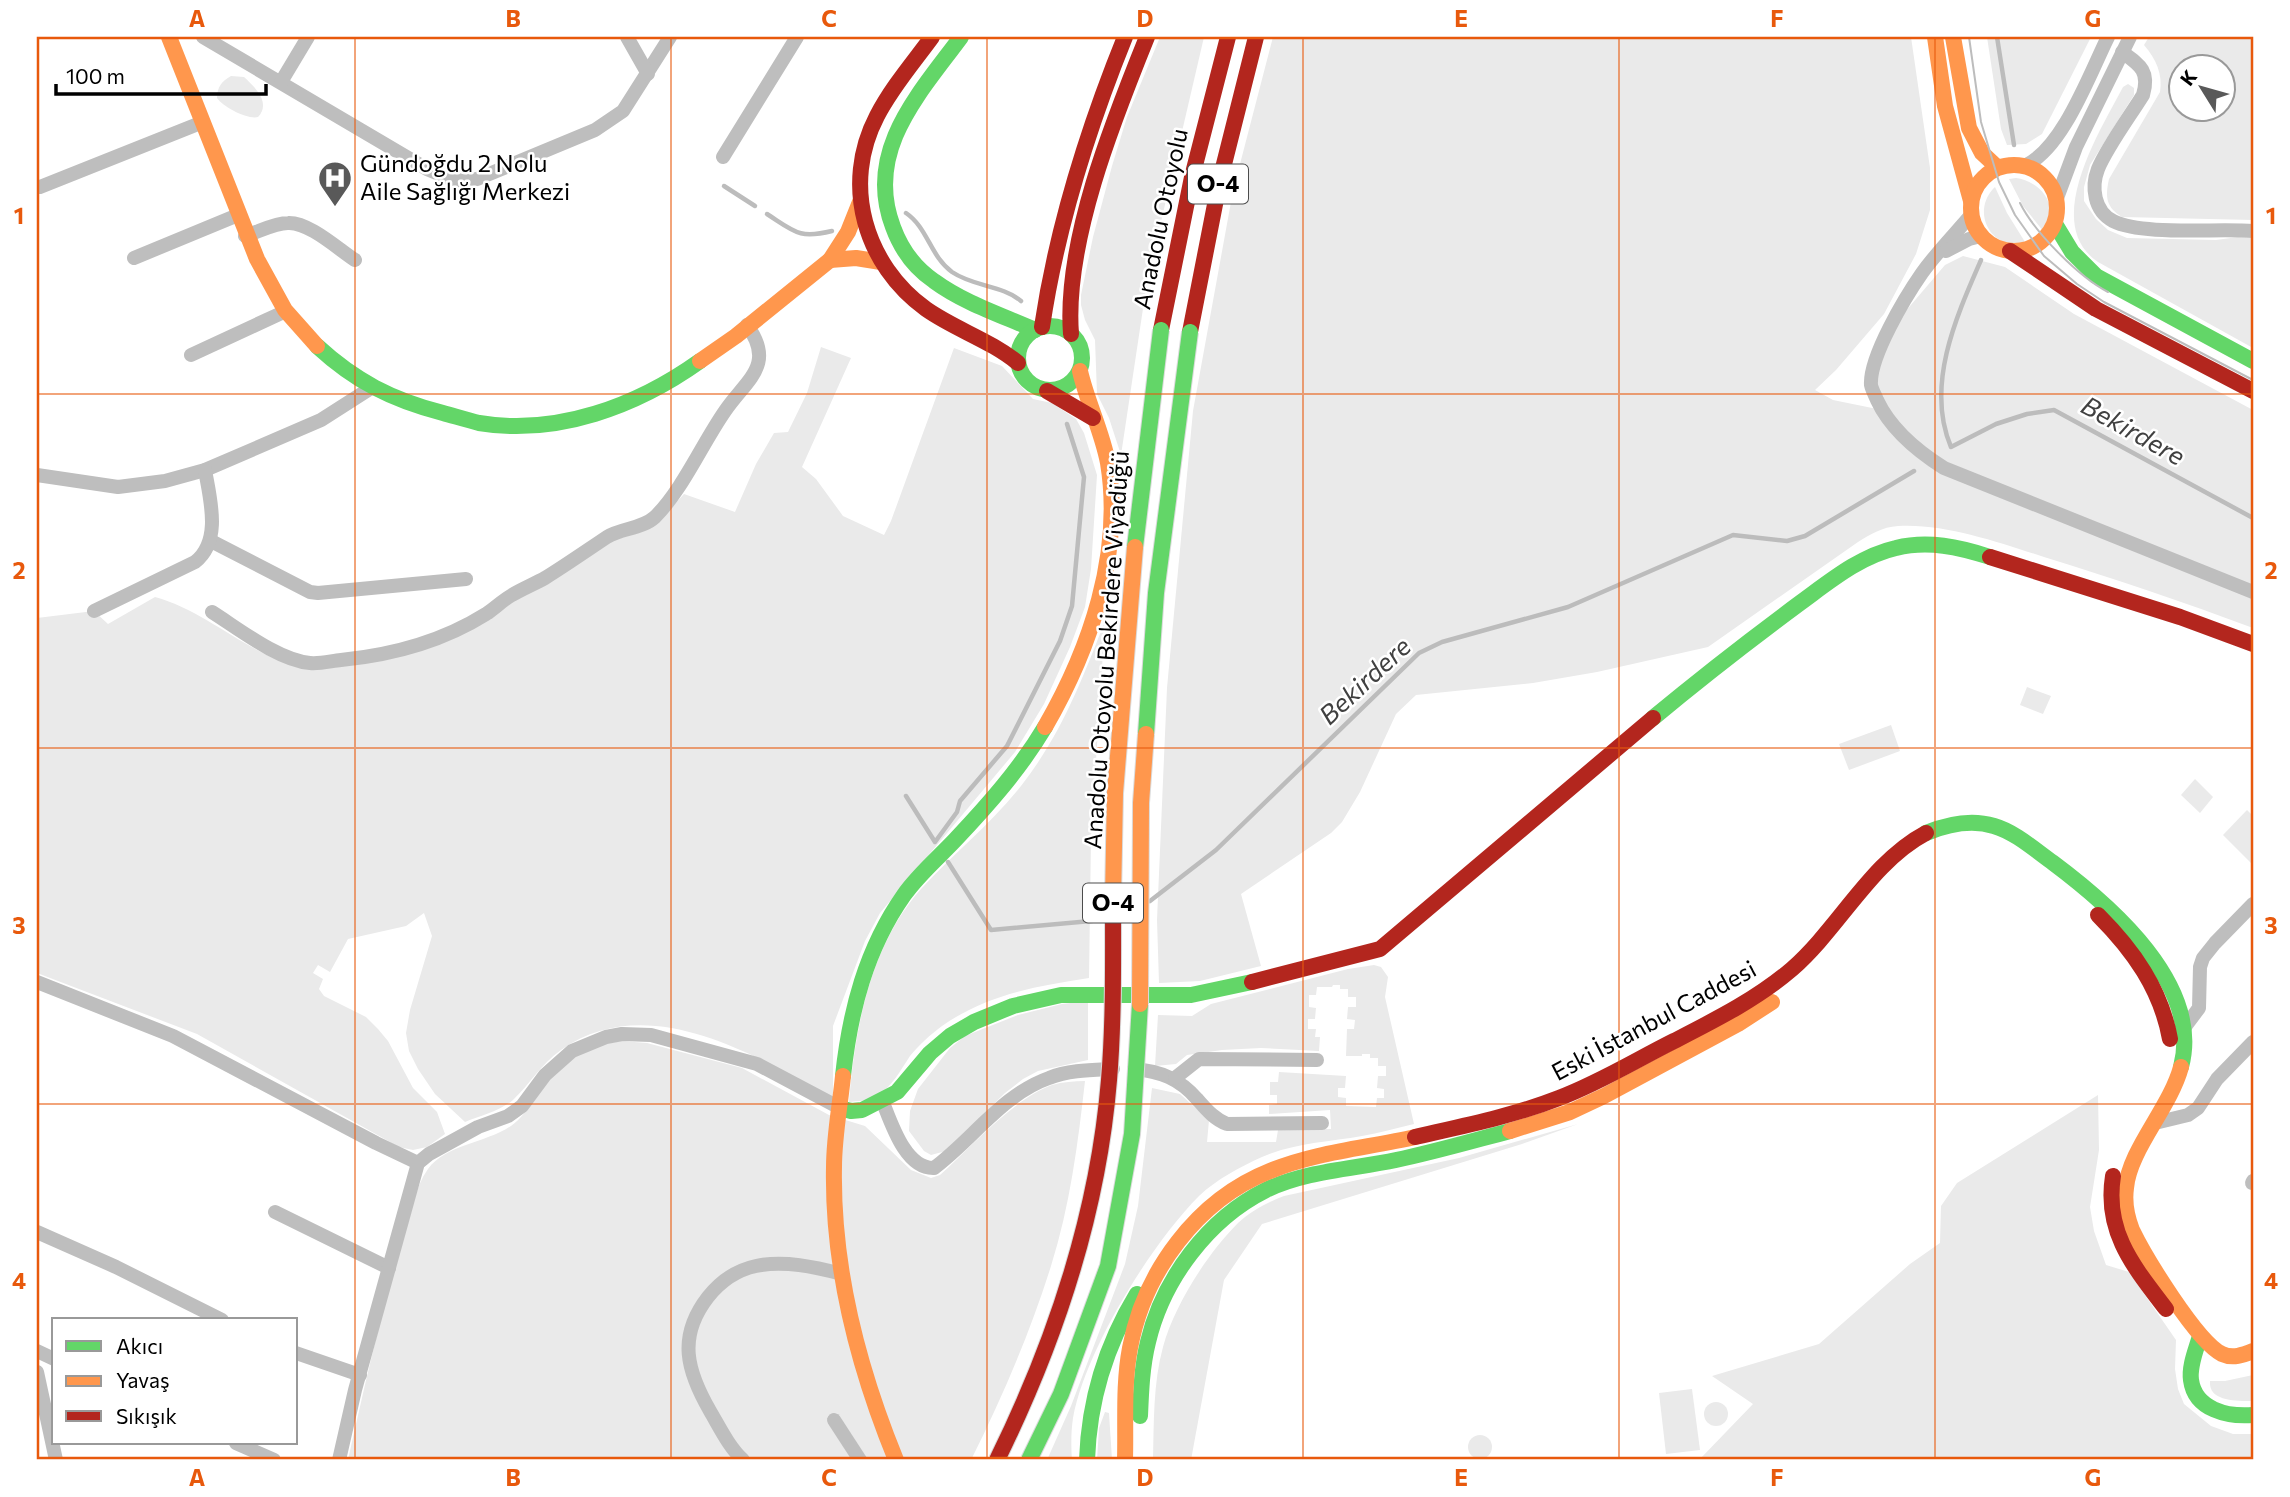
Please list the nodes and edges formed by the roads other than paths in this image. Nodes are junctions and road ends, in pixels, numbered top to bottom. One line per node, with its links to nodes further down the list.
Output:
1 (169, 37): 20 (main road)
2 (203, 37): 19 (street)
3 (308, 37): 19 (street)
4 (627, 37): 18 (street)
5 (670, 37): 18 (street)
6 (797, 37): 21 (street)
7 (932, 37): 26 (main road)
8 (961, 37): 41 (main road)
9 (1125, 37): 41 (main road)
10 (1147, 37): 44 (main road)
11 (1228, 37): 42 (main road, Anadolu Otoyolu / O-4)
12 (1256, 37): 43 (main road, Anadolu Otoyolu / O-4)
13 (1935, 37): 27 (main road)
14 (1954, 37): 23 (main road)
15 (2108, 37): 22 (street)
16 (2130, 37): 17 (street)
17 (2122, 52): 25 (street); 30 (street)
18 (648, 74): 19 (street)
19 (281, 82)
20 (203, 122): 24 (street); 28 (main road)
21 (723, 156)
22 (2026, 165): 23 (main road); 25 (main road)
23 (1997, 167): 27 (main road)
24 (40, 187)
25 (2057, 198): 29 (main road)
26 (860, 202): 37 (main road); 38 (main road)
27 (1971, 208): 32 (main road); 35 (street)
28 (238, 215): 31 (main road); 34 (street)
29 (2055, 223): 33 (main road); 46 (main road)
30 (2253, 231)
31 (245, 236): 36 (street); 39 (main road)
32 (1981, 236): 33 (main road); 35 (street)
33 (2010, 251): 51 (main road)
34 (134, 258)
35 (1933, 259): 57 (street)
36 (355, 260)
37 (830, 260): 38 (main road); 40 (main road)
38 (881, 262): 47 (main road)
39 (286, 311): 45 (street); 49 (main road)
40 (747, 326): 49 (main road); 59 (street)
41 (1038, 328): 44 (main road); 47 (main road)
42 (1160, 330): 97 (main road, Anadolu Otoyolu Bekirdere Viyadüğü / O-4, bridge)
43 (1190, 332): 98 (main road, Anadolu Otoyolu Bekirdere Viyadüğü / O-4, bridge)
44 (1071, 334): 48 (main road)
45 (191, 355)
46 (2253, 361)
47 (1018, 363): 50 (main road)
48 (1080, 371): 50 (main road); 52 (main road)
49 (372, 388): 53 (street)
50 (1047, 391): 52 (main road)
51 (2253, 391)
52 (1093, 418): 68 (main road)
53 (205, 470): 54 (street); 55 (street)
54 (37, 475)
55 (211, 541): 56 (street); 58 (street)
56 (466, 579)
57 (2253, 592)
58 (94, 611)
59 (212, 612)
60 (2253, 644): 67 (main road)
61 (2253, 904): 63 (street)
62 (37, 982): 71 (street)
63 (2184, 1028): 70 (main road, Eski İstanbul Caddesi); 74 (main road, Eski İstanbul Caddesi)
64 (2253, 1042): 70 (street)
65 (1317, 1060): 66 (street)
66 (1175, 1078): 67 (street); 69 (street)
67 (882, 1100): 68 (main road)
68 (840, 1108): 71 (street); 76 (main road)
69 (1322, 1123)
70 (2155, 1123): 78 (main road, Eski İstanbul Caddesi)
71 (418, 1163): 75 (street)
72 (275, 1212): 75 (street)
73 (37, 1232): 77 (street)
74 (1167, 1258): 82 (main road, Eski İstanbul Caddesi); 84 (main road)
75 (389, 1268): 85 (street)
76 (842, 1274): 94 (street); 96 (main road)
77 (218, 1318)
78 (2199, 1342): 79 (main road, Eski İstanbul Caddesi); 81 (main road, Eski İstanbul Caddesi); 82 (main road, Eski İstanbul Caddesi); 88 (main road)
79 (2253, 1351)
80 (298, 1354): 85 (street)
81 (2253, 1365)
82 (1136, 1370): 84 (main road); 87 (main road, Eski İstanbul Caddesi)
83 (37, 1372): 90 (street)
84 (1102, 1373): 86 (main road)
85 (360, 1375): 93 (street)
86 (1096, 1394): 87 (main road); 99 (main road)
87 (1134, 1395): 100 (main road, Eski İstanbul Caddesi); 101 (main road, Eski İstanbul Caddesi)
88 (2253, 1415)
89 (834, 1420): 95 (street)
90 (52, 1441)
91 (238, 1444): 92 (street)
92 (274, 1460)
93 (339, 1460)
94 (743, 1460)
95 (860, 1460)
96 (896, 1460)
97 (997, 1460)
98 (1029, 1460)
99 (1087, 1460)
100 (1125, 1460)
101 (1139, 1460)

